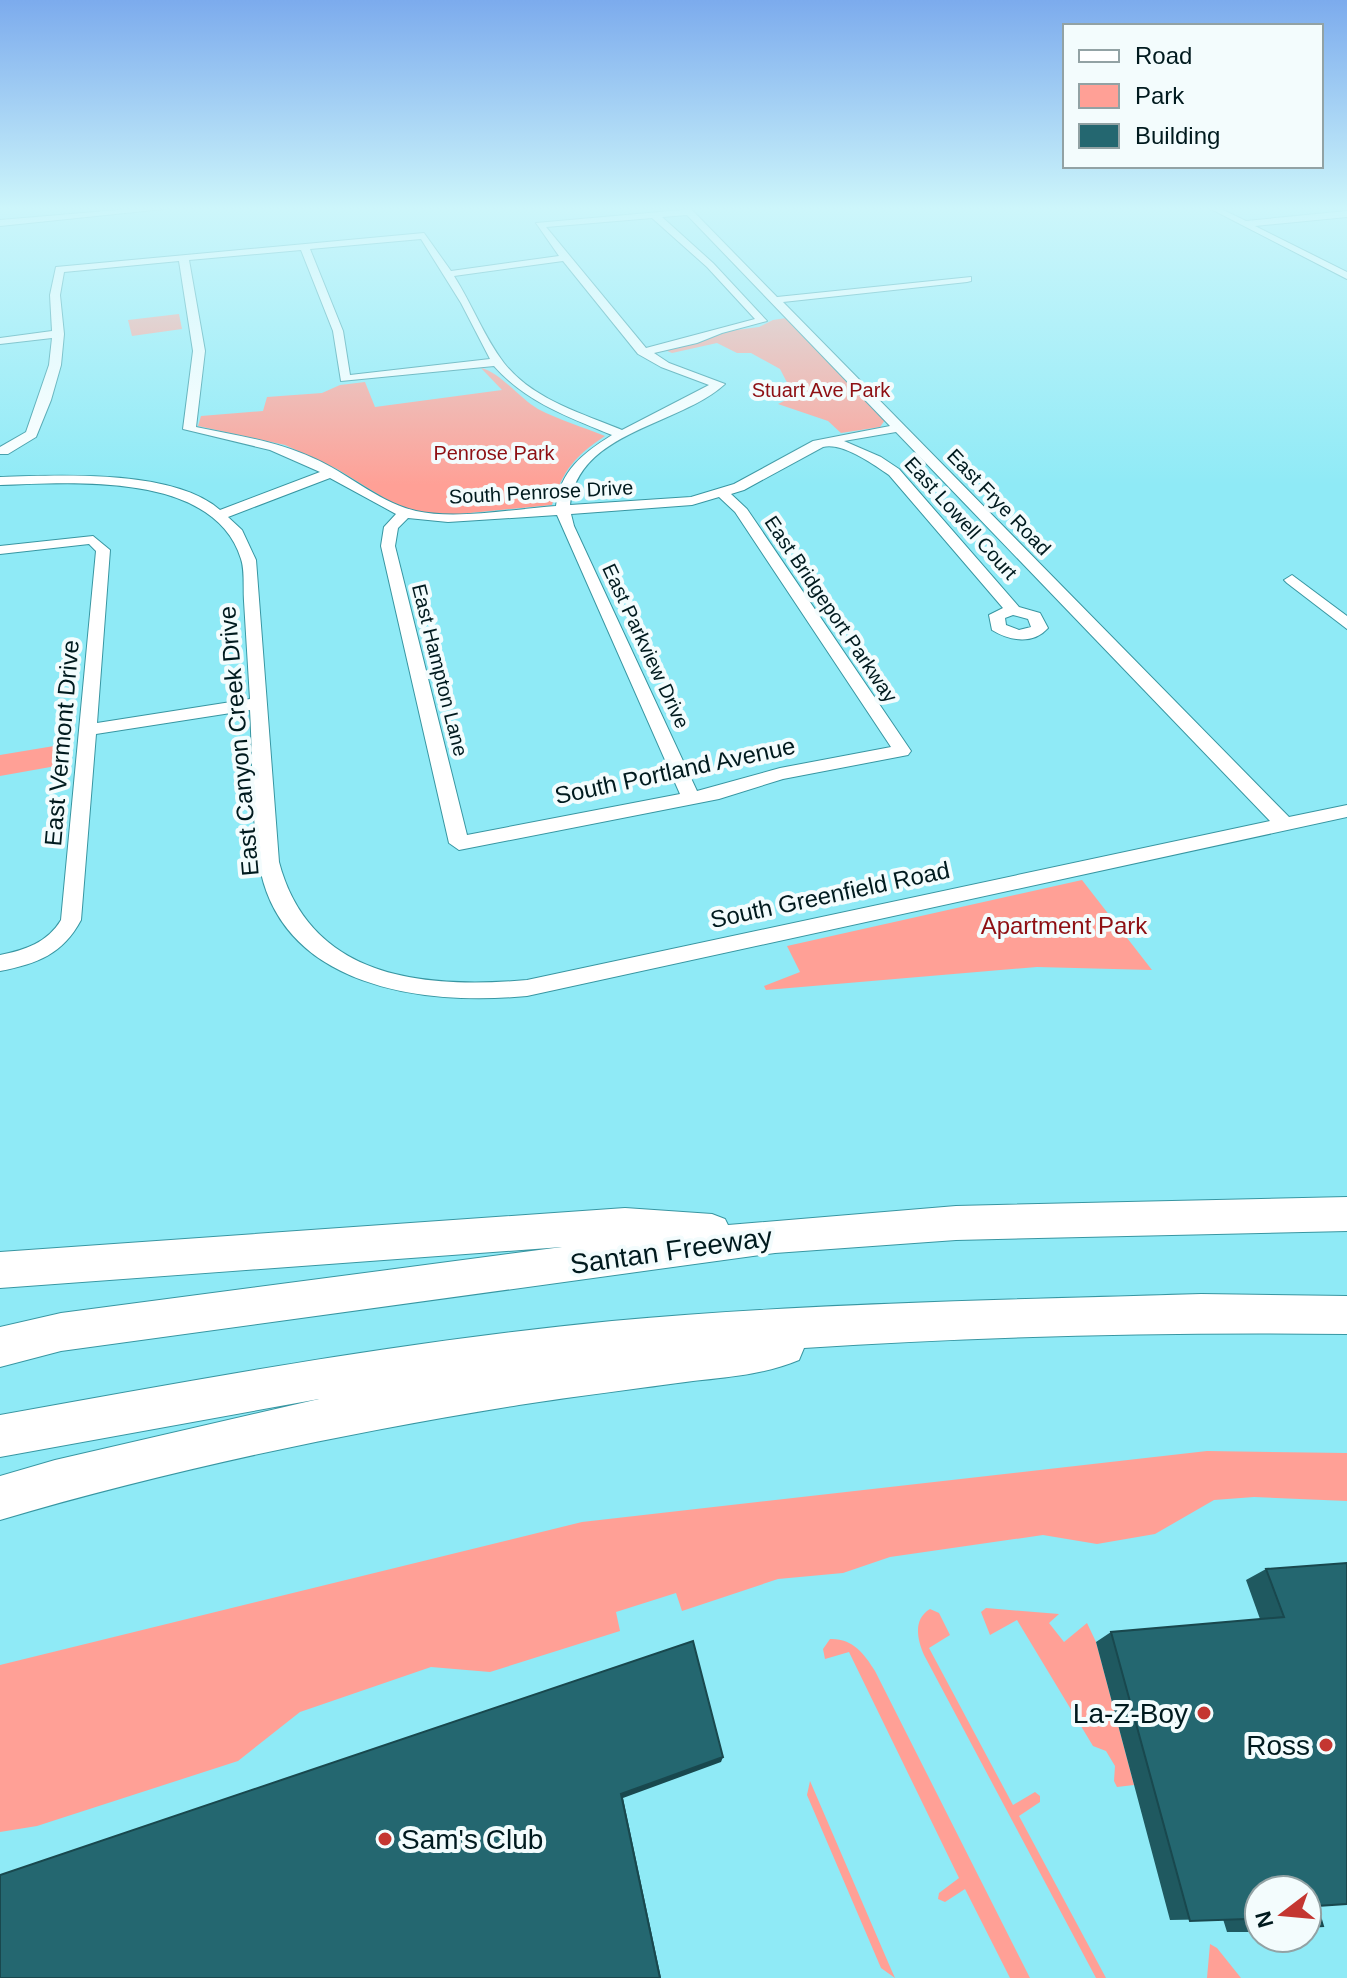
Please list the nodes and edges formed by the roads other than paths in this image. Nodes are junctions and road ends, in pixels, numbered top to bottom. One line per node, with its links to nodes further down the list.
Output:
1 (55, 300): 8 (street)
2 (189, 300): 16 (street, South Penrose Drive)
3 (325, 300): 11 (street)
4 (463, 300): 11 (street)
5 (601, 300): 10 (street)
6 (743, 300): 10 (street)
7 (774, 300): 12 (street, East Frye Road)
8 (58, 334): 9 (street); 15 (street)
9 (0, 341)
10 (642, 352): 13 (street)
11 (497, 362): 13 (street)
12 (899, 428): 14 (street, South Penrose Drive); 31 (street, East Frye Road)
13 (623, 435): 19 (street)
14 (830, 440): 18 (street, South Penrose Drive); 24 (street, East Lowell Court)
15 (3, 451)
16 (324, 470): 20 (street); 21 (street, South Penrose Drive)
17 (0, 481): 20 (street)
18 (722, 493): 19 (street, South Penrose Drive); 28 (street, East Bridgeport Parkway)
19 (562, 511): 21 (street, South Penrose Drive); 29 (street, East Parkview Drive)
20 (214, 513): 26 (street, East Canyon Creek Drive)
21 (405, 513): 32 (street, East Hampton Lane)
22 (0, 550): 27 (street, East Vermont Drive)
23 (1292, 580): 25 (street)
24 (1013, 610)
25 (1347, 624)
26 (258, 696): 27 (street); 33 (street, East Canyon Creek Drive)
27 (88, 723): 34 (street, East Vermont Drive)
28 (902, 751): 29 (street, South Portland Avenue)
29 (691, 798): 32 (street, South Portland Avenue)
30 (1347, 811): 31 (street, South Greenfield Road)
31 (1284, 824): 33 (street, South Greenfield Road)
32 (459, 843)
33 (327, 955)
34 (0, 963)
35 (1347, 1214): 36 (highway, Santan Freeway)
36 (775, 1236): 37 (highway); 40 (highway, Santan Freeway)
37 (0, 1270)
38 (1347, 1315): 39 (highway)
39 (908, 1322): 41 (highway); 42 (highway)
40 (0, 1347)
41 (0, 1436)
42 (0, 1498)

